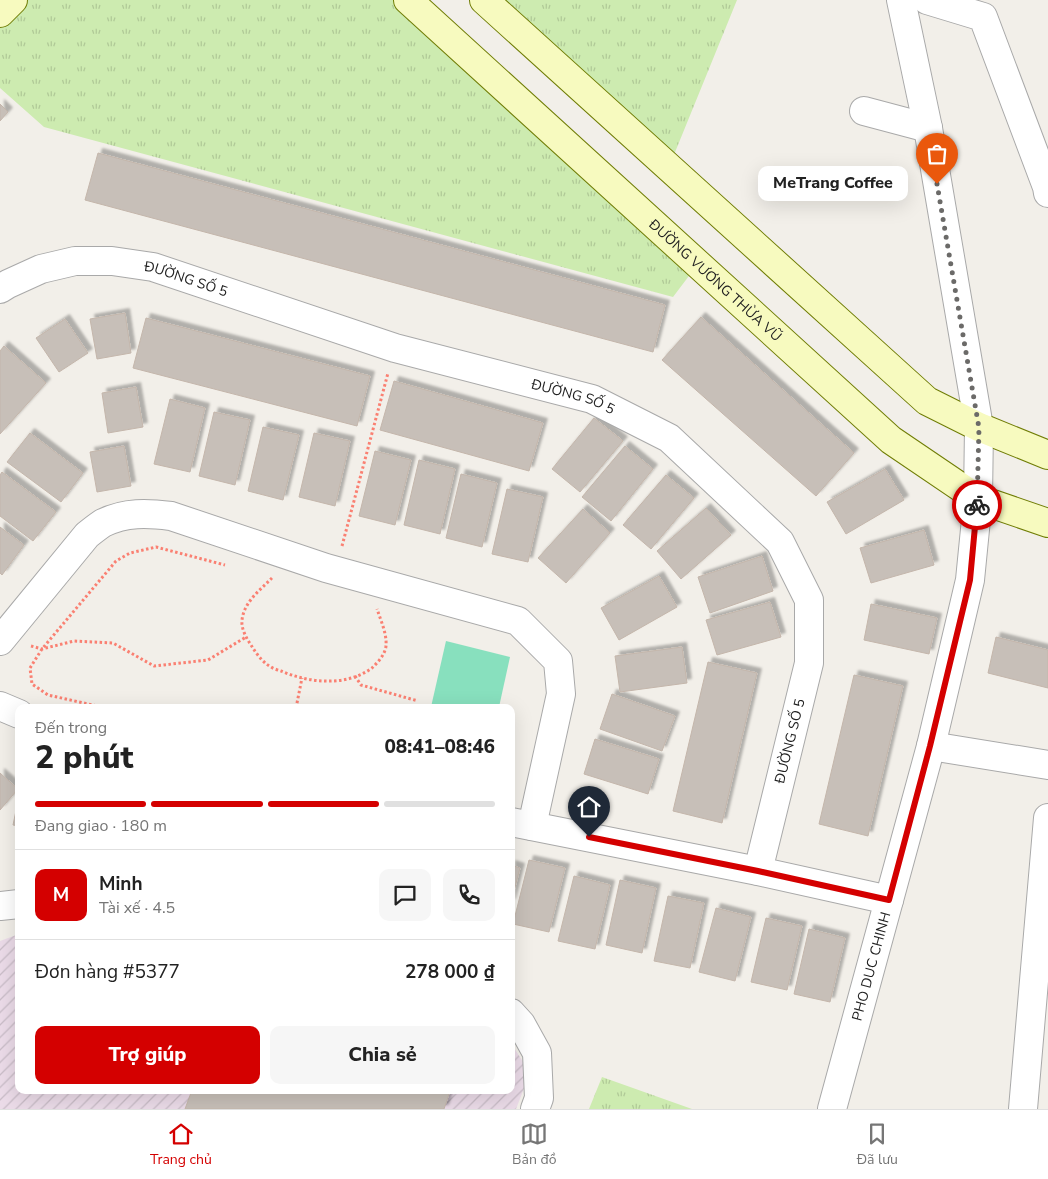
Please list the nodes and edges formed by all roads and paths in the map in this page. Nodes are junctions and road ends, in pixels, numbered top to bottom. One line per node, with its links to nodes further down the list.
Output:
1 (13, 0): 6 (street)
2 (408, 0): 14 (street, ĐƯỜNG VƯƠNG THỪA VŨ)
3 (484, 0): 12 (street)
4 (900, 0): 8 (street, PHO DUC CHINH)
5 (927, 0): 9 (street)
6 (0, 14)
7 (864, 111): 8 (street)
8 (928, 128): 12 (street, PHO DUC CHINH)
9 (1048, 189)
10 (0, 290): 11 (street, ĐƯỜNG SỐ 5)
11 (395, 348): 17 (path); 34 (street, ĐƯỜNG SỐ 5)
12 (979, 428): 13 (street); 14 (street, PHO DUC CHINH)
13 (1048, 455)
14 (978, 498): 15 (street, ĐƯỜNG VƯƠNG THỪA VŨ); 30 (street, PHO DUC CHINH)
15 (1048, 523)
16 (228, 566): 22 (path)
17 (336, 570): 21 (street); 33 (street)
18 (264, 575): 20 (path)
19 (384, 607): 23 (path)
20 (246, 637): 22 (path); 24 (path)
21 (2, 639): 22 (path)
22 (42, 649): 26 (path)
23 (355, 676): 24 (path); 25 (path)
24 (302, 678): 27 (path)
25 (418, 700)
26 (88, 704)
27 (297, 704)
28 (0, 706): 29 (street)
29 (15, 712)
30 (930, 746): 31 (street); 35 (street, PHO DUC CHINH)
31 (1048, 765)
32 (1048, 818): 41 (street)
33 (522, 824): 34 (street)
34 (758, 871): 35 (street)
35 (889, 900): 40 (street, PHO DUC CHINH)
36 (15, 904): 37 (street)
37 (0, 906)
38 (515, 1017): 39 (street)
39 (535, 1109)
40 (832, 1109)
41 (1023, 1109)

